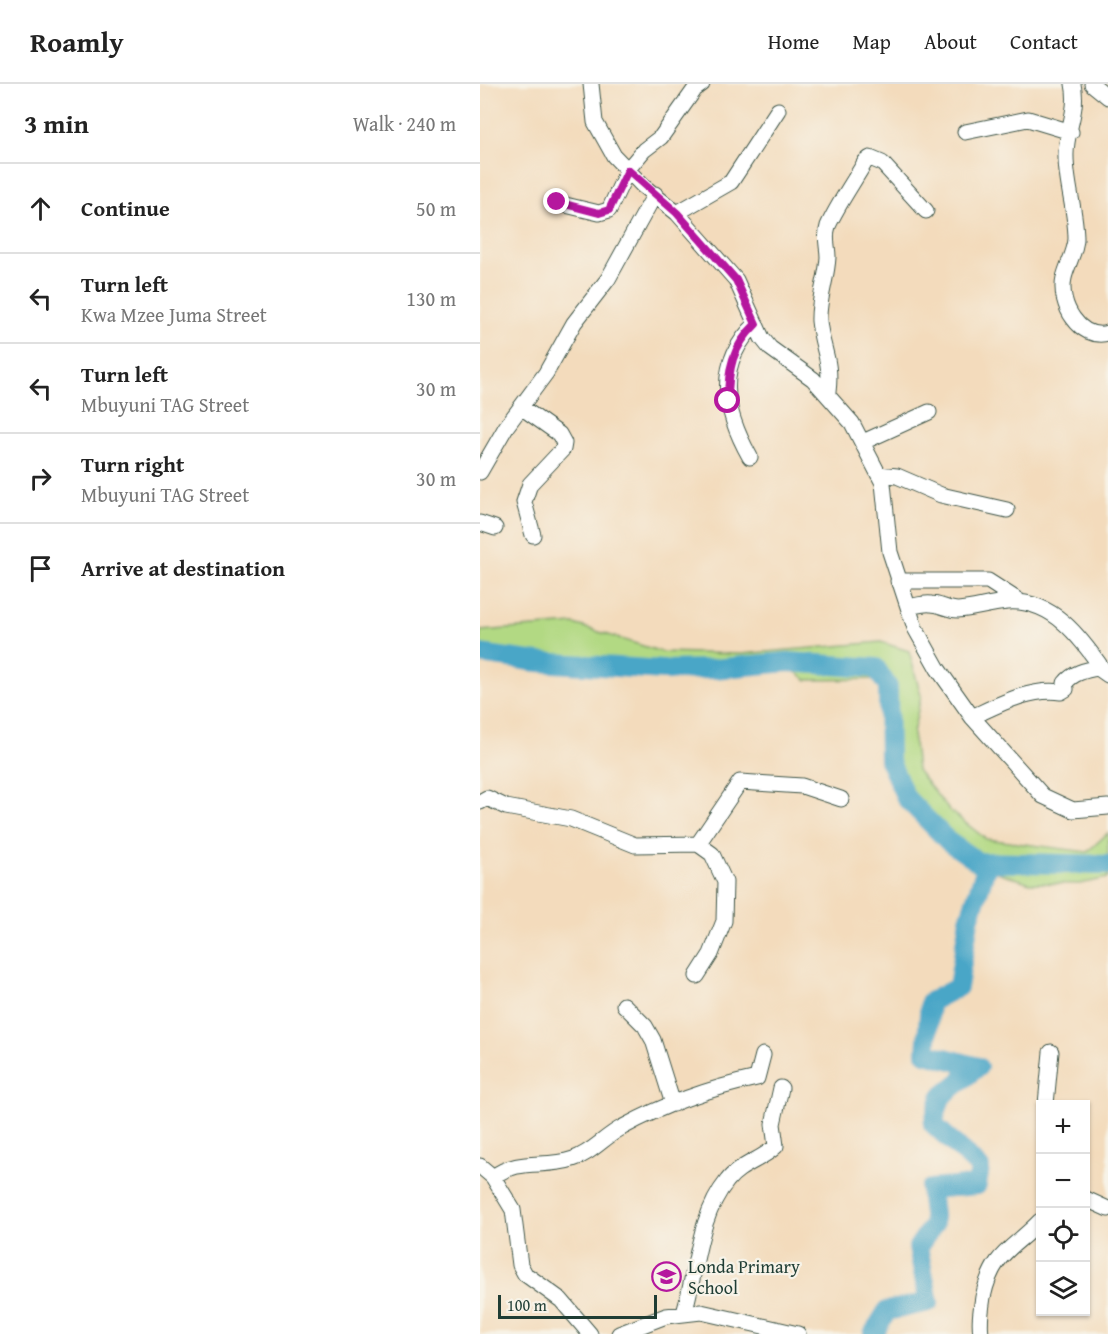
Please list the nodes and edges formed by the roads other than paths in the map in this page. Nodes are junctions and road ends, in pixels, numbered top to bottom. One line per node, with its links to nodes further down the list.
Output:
1 (591, 84): 9 (street)
2 (702, 84): 9 (street)
3 (1073, 84): 8 (street)
4 (1096, 85): 5 (street)
5 (1108, 97)
6 (778, 110): 13 (street)
7 (965, 132): 8 (street)
8 (1071, 132): 15 (street)
9 (628, 170): 10 (street); 11 (street)
10 (655, 194): 13 (street); 17 (street)
11 (557, 202)
12 (926, 212): 16 (street)
13 (677, 213): 14 (street)
14 (756, 324): 16 (street); 20 (street)
15 (1108, 333)
16 (828, 392): 19 (street)
17 (521, 407): 21 (street); 26 (street)
18 (929, 412): 19 (street)
19 (863, 442): 22 (street)
20 (750, 458)
21 (482, 464)
22 (878, 474): 23 (street); 27 (street)
23 (1007, 510)
24 (480, 523): 25 (street)
25 (495, 528)
26 (533, 535)
27 (898, 581): 28 (street); 29 (street)
28 (1019, 601): 29 (street); 30 (street)
29 (908, 607): 31 (street)
30 (1106, 673): 31 (street)
31 (972, 717): 34 (street)
32 (841, 799): 35 (street)
33 (480, 802): 35 (street)
34 (1108, 807)
35 (698, 844): 36 (street)
36 (697, 976)
37 (624, 1005): 42 (street)
38 (1051, 1052): 41 (street)
39 (763, 1055): 42 (street)
40 (781, 1088): 48 (street)
41 (1046, 1100)
42 (674, 1104): 44 (street)
43 (480, 1166): 44 (street)
44 (493, 1177): 49 (street)
45 (1090, 1201): 46 (street)
46 (1108, 1209)
47 (1036, 1225): 52 (street)
48 (684, 1313): 50 (street); 51 (street)
49 (591, 1334)
50 (620, 1334)
51 (798, 1334)
52 (981, 1334)

